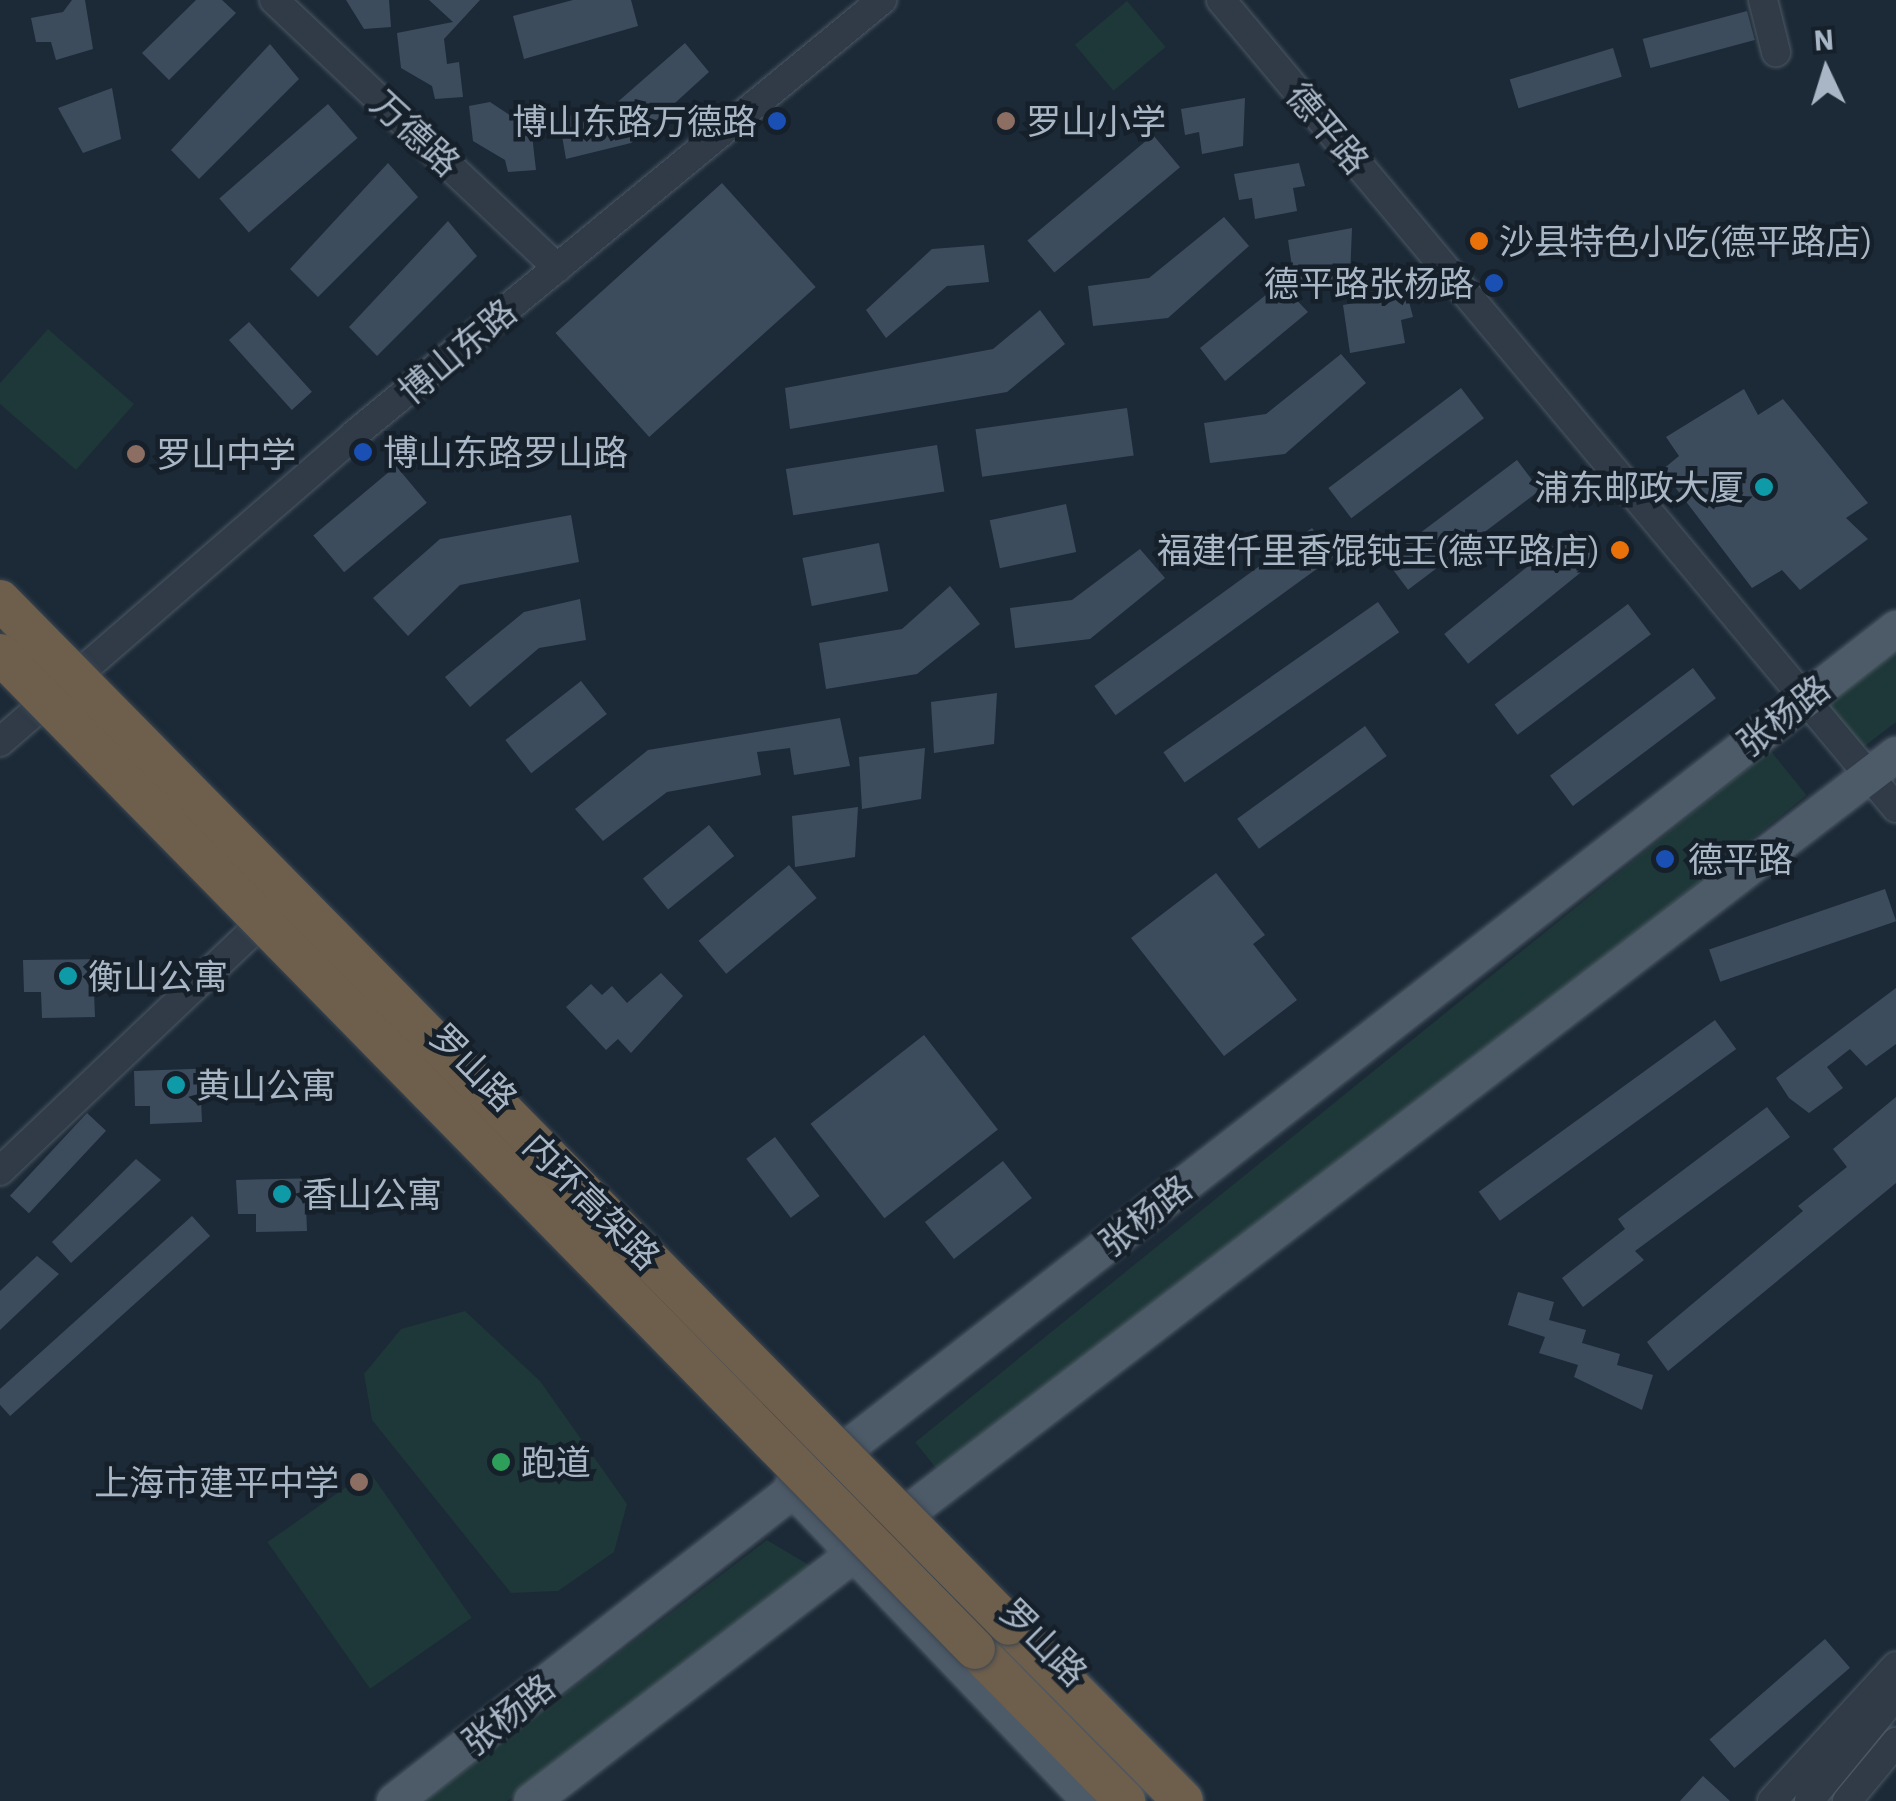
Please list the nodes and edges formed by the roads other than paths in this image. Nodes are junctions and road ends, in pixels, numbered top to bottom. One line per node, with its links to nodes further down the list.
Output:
1 (274, 0): 6 (street, 万德路)
2 (882, 0): 6 (street, 博山东路)
3 (1221, 0): 13 (street, 德平路)
4 (1762, 0): 5 (street)
5 (1776, 52)
6 (558, 268): 12 (street, 博山东路)
7 (0, 587): 12 (main road, 罗山路)
8 (0, 600): 31 (highway, 内环高架路, bridge)
9 (1896, 628): 13 (main road, 张杨路)
10 (0, 654): 30 (highway, 内环高架路, bridge)
11 (0, 670): 14 (main road, 罗山路)
12 (83, 670): 14 (street, 博山东路); 20 (main road, 罗山路)
13 (1804, 698): 16 (street, 德平路); 20 (main road, 张杨路)
14 (37, 708): 15 (street, 博山东路); 18 (main road, 罗山路)
15 (0, 742)
16 (1883, 765): 17 (street, 德平路); 22 (main road)
17 (1896, 808)
18 (253, 931): 19 (street); 21 (main road, 罗山路)
19 (0, 1171)
20 (848, 1448): 21 (main road, 张杨路); 22 (main road, 罗山路)
21 (796, 1492): 23 (main road, 罗山路); 27 (main road, 张杨路)
22 (912, 1513): 23 (main road); 32 (main road, 罗山路)
23 (854, 1556): 28 (main road); 29 (main road, 罗山路)
24 (1896, 1666): 33 (street)
25 (1896, 1694): 34 (street)
26 (1896, 1742): 35 (street)
27 (394, 1801)
28 (532, 1801)
29 (1090, 1801)
30 (1124, 1801)
31 (1183, 1801)
32 (1203, 1801)
33 (1772, 1801)
34 (1808, 1801)
35 (1847, 1801)

